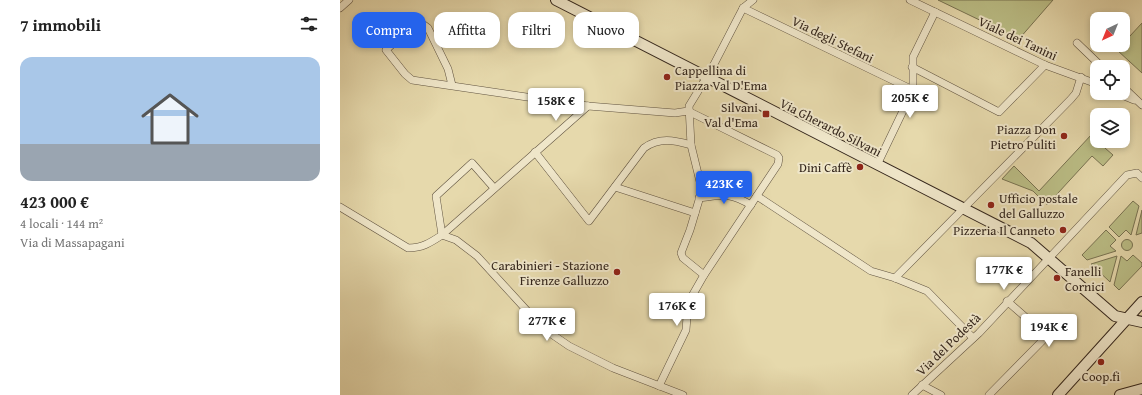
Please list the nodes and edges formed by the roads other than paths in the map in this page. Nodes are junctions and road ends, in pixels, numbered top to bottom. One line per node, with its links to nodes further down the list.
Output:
1 (349, 0): 5 (street)
2 (556, 0): 12 (main road, Via Gherardo Silvani)
3 (753, 0): 6 (street)
4 (910, 0): 7 (street, Viale dei Tanini)
5 (340, 8)
6 (743, 8): 12 (street); 16 (street, Via degli Stefani)
7 (935, 12): 10 (street, Viale dei Tanini); 11 (street)
8 (1076, 43): 9 (street)
9 (1094, 60)
10 (1045, 65): 11 (street); 13 (street, Viale dei Tanini)
11 (912, 66): 16 (street)
12 (706, 77): 21 (street); 24 (main road, Via Gherardo Silvani)
13 (1081, 77): 14 (street, Viale dei Tanini); 32 (street)
14 (1090, 81)
15 (452, 85): 15 (street); 20 (street)
16 (913, 90): 24 (street)
17 (1130, 94): 19 (street)
18 (1130, 99): 19 (street)
19 (1141, 104)
20 (588, 106): 21 (street); 23 (street)
21 (688, 111): 22 (street); 28 (street)
22 (691, 144): 26 (street); 29 (street)
23 (535, 152): 26 (street); 27 (street)
24 (877, 165): 32 (main road, Via Gherardo Silvani)
25 (1142, 178): 35 (street, Via del Podestà)
26 (615, 186): 33 (street)
27 (494, 188): 34 (street); 34 (street)
28 (757, 196): 30 (street); 37 (street)
29 (699, 198): 30 (street); 33 (street)
30 (751, 205): 36 (street)
31 (340, 207): 34 (street)
32 (964, 208): 35 (main road, Via Gherardo Silvani); 37 (street)
33 (695, 213): 36 (street)
34 (442, 235): 44 (street)
35 (1049, 257): 38 (street, Via del Podestà); 40 (main road, Via Gherardo Silvani)
36 (704, 275): 44 (street)
37 (895, 278): 42 (street)
38 (1007, 301): 42 (street, Via del Podestà); 49 (street)
39 (1142, 302): 40 (main road)
40 (1126, 319): 41 (main road, Via Gherardo Silvani); 50 (main road)
41 (1142, 322)
42 (972, 338): 43 (street, Via del Podestà)
43 (922, 384): 47 (street, Via del Podestà); 48 (street)
44 (659, 386): 46 (street)
45 (1142, 389): 51 (main road)
46 (683, 395)
47 (912, 395)
48 (941, 395)
49 (989, 395)
50 (1058, 395)
51 (1120, 395)

